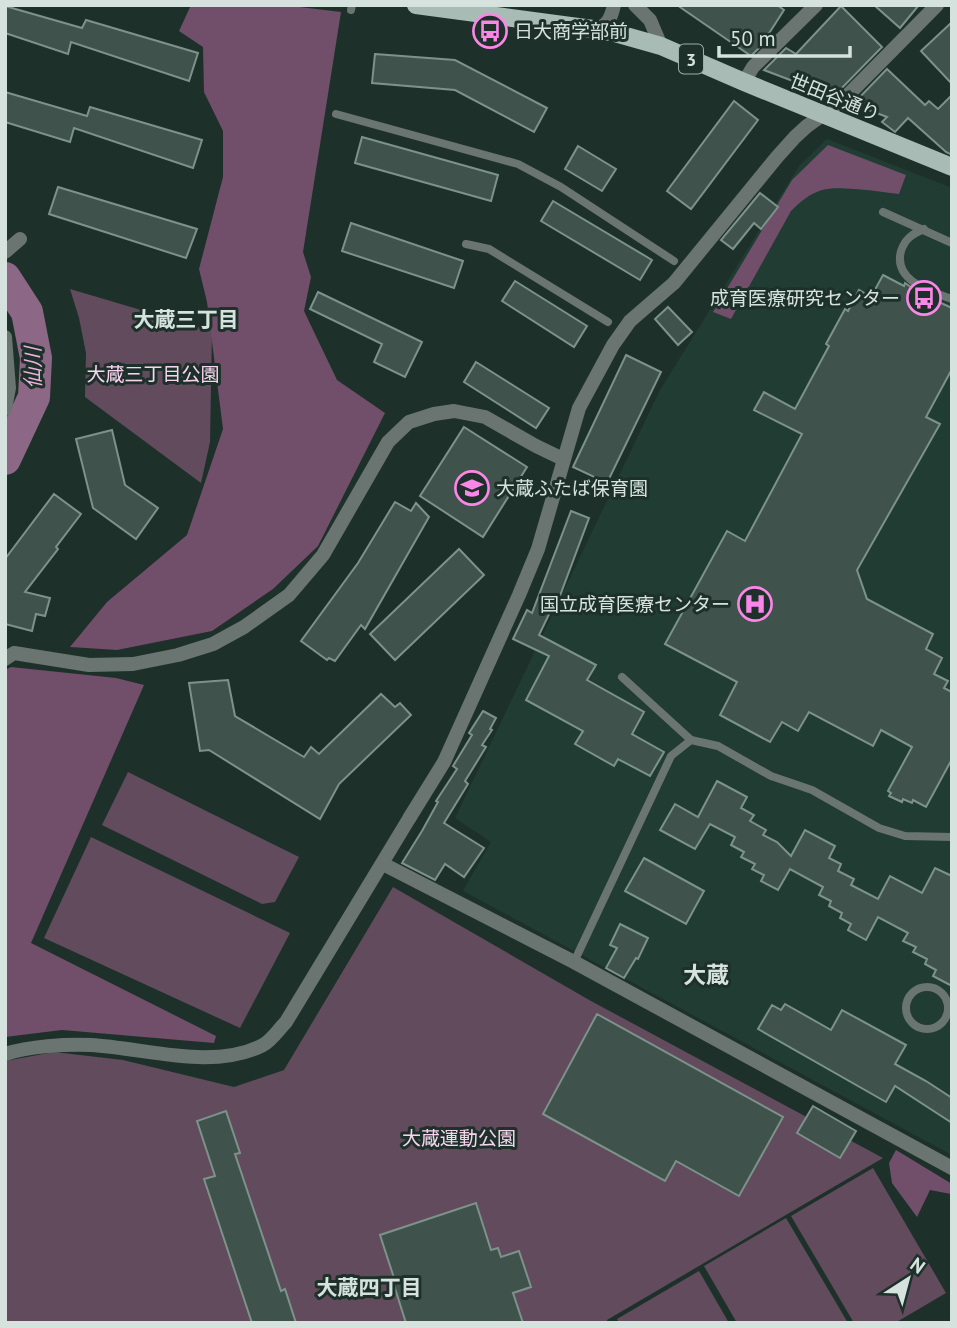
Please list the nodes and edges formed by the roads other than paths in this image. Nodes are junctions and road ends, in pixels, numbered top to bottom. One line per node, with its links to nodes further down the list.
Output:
1 (416, 5): 6 (main road, 世田谷通り / 3)
2 (614, 5): 6 (street)
3 (635, 5): 7 (street)
4 (816, 5): 8 (street)
5 (937, 5): 10 (street)
6 (593, 29): 7 (main road, 世田谷通り / 3)
7 (661, 46): 8 (main road, 世田谷通り / 3)
8 (744, 82): 10 (main road, 世田谷通り / 3)
9 (336, 114): 16 (lane)
10 (822, 115): 11 (main road, 世田谷通り / 3); 21 (street)
11 (952, 167)
12 (883, 212): 13 (lane)
13 (924, 229): 14 (lane); 17 (lane)
14 (952, 243)
15 (466, 244): 18 (lane)
16 (674, 261)
17 (952, 299)
18 (608, 322)
19 (5, 337): 20 (street)
20 (5, 409)
21 (563, 459): 22 (street); 26 (street)
22 (5, 659)
23 (622, 677): 24 (lane)
24 (691, 740): 25 (lane); 27 (lane)
25 (952, 837)
26 (383, 864): 27 (street); 29 (street)
27 (574, 962): 30 (street)
28 (948, 996): 28 (lane)
29 (5, 1054)
30 (952, 1168)

